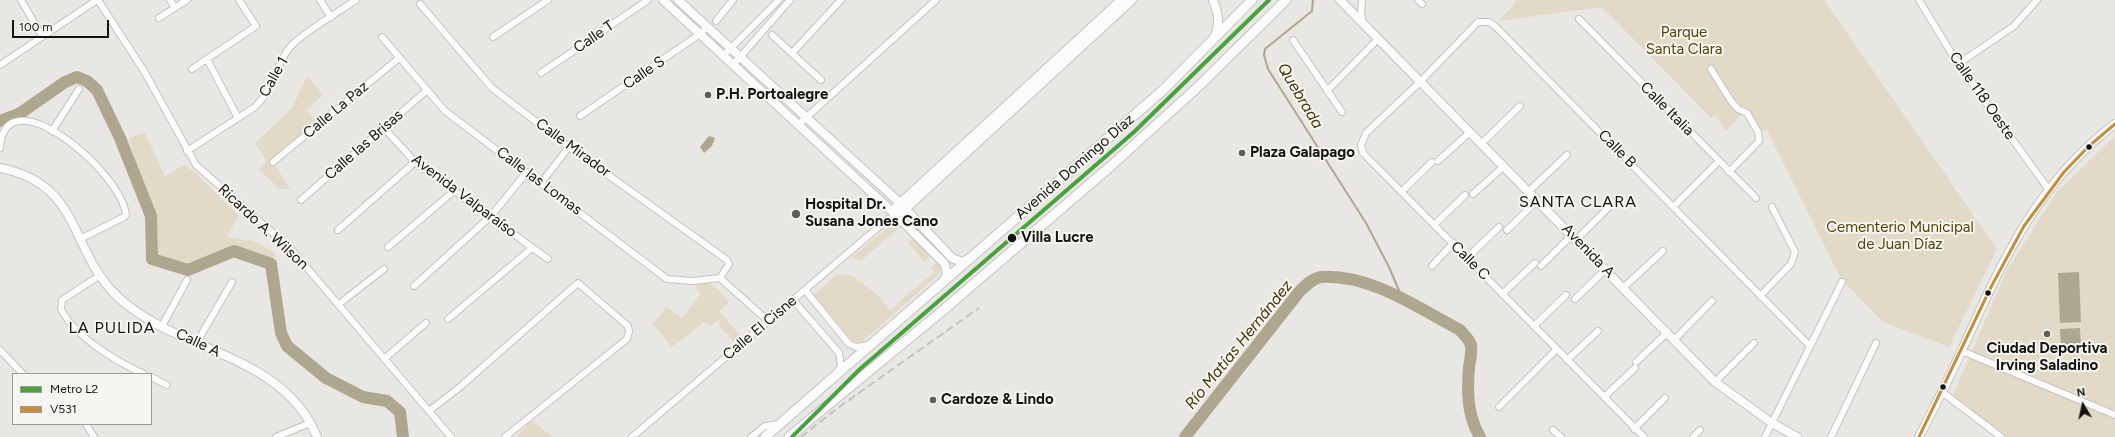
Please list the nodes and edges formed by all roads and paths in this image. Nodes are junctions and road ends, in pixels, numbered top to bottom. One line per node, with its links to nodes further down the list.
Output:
1 (21, 0): 36 (street)
2 (97, 0): 36 (street); 73 (street, Ricardo A. Wilson)
3 (170, 0): 27 (street)
4 (187, 0): 27 (street)
5 (239, 0): 48 (street)
6 (320, 0): 28 (street)
7 (356, 0): 28 (street, Calle 1)
8 (548, 0): 38 (street)
9 (648, 0): 54 (street, Calle T)
10 (663, 0): 34 (street)
11 (678, 0): 33 (street)
12 (733, 0): 31 (street)
13 (778, 0): 42 (street)
14 (790, 0): 46 (street)
15 (841, 0): 43 (street)
16 (936, 0): 63 (street)
17 (1121, 0): 93 (street)
18 (1132, 0): 93 (street)
19 (1213, 0): 40 (street)
20 (1252, 0): 40 (main road, Avenida Domingo Díaz)
21 (1286, 0): 177 (main road, Avenida Domingo Díaz)
22 (1340, 0): 32 (street, Avenida A)
23 (1362, 0): 32 (street)
24 (1919, 0): 51 (street, Calle 118 Oeste)
25 (2038, 0): 51 (street)
26 (420, 4): 71 (street, Calle Mirador)
27 (175, 8): 29 (street)
28 (331, 17): 64 (street, Calle 1)
29 (159, 18)
30 (1579, 19): 75 (street, Calle Italia)
31 (716, 21)
32 (1363, 23): 39 (street, Avenida A)
33 (707, 27): 34 (street, Calle S); 42 (street)
34 (700, 34): 44 (street); 62 (street, Calle S)
35 (772, 35): 43 (street)
36 (42, 36): 49 (street)
37 (382, 37): 47 (street, Calle las Lomas)
38 (493, 37)
39 (1378, 39): 56 (street, Avenida A); 59 (street)
40 (1213, 40): 110 (main road, Avenida Domingo Díaz)
41 (1293, 40): 59 (street)
42 (731, 48): 44 (street); 46 (street)
43 (792, 53): 55 (street)
44 (724, 55): 50 (street)
45 (0, 56): 49 (street)
46 (740, 56): 50 (street); 63 (street)
47 (399, 58): 58 (street, Calle las Lomas); 76 (street, Calle La Paz)
48 (207, 59): 52 (street); 64 (street)
49 (2, 63)
50 (734, 64): 65 (street)
51 (1958, 64): 83 (street, Calle 118 Oeste)
52 (192, 69)
53 (1711, 69): 81 (street)
54 (540, 73)
55 (821, 80)
56 (1420, 82): 69 (street, Avenida A); 86 (street, Calle C); 94 (street, Calle B)
57 (79, 89): 68 (street)
58 (426, 91): 67 (street, Calle las Brisas); 80 (street, Calle las Lomas)
59 (1327, 91): 61 (street)
60 (1520, 106): 70 (street)
61 (1342, 112)
62 (580, 116)
63 (805, 117): 65 (street); 93 (street)
64 (238, 118): 73 (street, Calle 1)
65 (799, 124): 96 (street)
66 (2114, 127): 83 (street)
67 (384, 128): 77 (street, Avenida Valparaíso); 90 (street, Calle las Brisas)
68 (52, 131): 72 (street); 103 (street)
69 (1470, 132): 70 (street, Avenida A); 86 (street)
70 (1481, 144): 78 (street, Avenida A)
71 (569, 147): 82 (street); 117 (street, Calle Mirador)
72 (0, 148)
73 (187, 151): 131 (street, Ricardo A. Wilson)
74 (1567, 155): 85 (street)
75 (1719, 161): 81 (street, Calle Italia); 94 (street)
76 (273, 162)
77 (415, 162): 84 (street, Avenida Valparaíso); 100 (street)
78 (1504, 166): 85 (street, Avenida A); 88 (street)
79 (0, 168): 103 (street, Calle A)
80 (527, 172): 82 (street, Calle las Lomas); 97 (street)
81 (1729, 172): 89 (street, Calle Italia)
82 (541, 183): 117 (street, Calle las Lomas)
83 (2049, 190): 147 (street)
84 (454, 191): 97 (street, Avenida Valparaíso); 105 (street)
85 (1528, 191): 91 (street, Avenida A)
86 (1401, 192): 98 (street, Calle C)
87 (1465, 194): 98 (street)
88 (1474, 194)
89 (1756, 198)
90 (301, 200)
91 (1538, 200): 101 (street); 102 (street, Avenida A)
92 (1614, 202): 102 (street)
93 (903, 206): 96 (street); 110 (street)
94 (1673, 207): 127 (street, Calle B)
95 (1772, 207): 127 (street)
96 (894, 214): 119 (street); 124 (street, Calle El Cisne)
97 (491, 216): 106 (street, Avenida Valparaíso); 122 (street)
98 (1434, 225): 104 (street, Calle C)
99 (1498, 227): 108 (street)
100 (338, 230)
101 (1507, 230)
102 (1574, 237): 113 (street); 115 (street, Avenida A)
103 (80, 239): 116 (street, Calle A)
104 (1453, 243): 108 (street, Calle C); 112 (street)
105 (388, 247)
106 (532, 248): 109 (street, Avenida Valparaíso); 132 (street)
107 (1663, 251): 123 (street)
108 (1467, 258): 125 (street, Calle C)
109 (548, 259)
110 (968, 259): 119 (main road, Avenida Domingo Díaz)
111 (1535, 263): 125 (street)
112 (1432, 266)
113 (1541, 266)
114 (384, 269): 131 (street)
115 (1606, 270): 123 (street, Avenida A); 128 (street)
116 (99, 276): 135 (street, Calle A); 151 (street)
117 (720, 278): 133 (street)
118 (187, 280): 135 (street)
119 (944, 280): 141 (main road, Avenida Domingo Díaz)
120 (232, 282): 140 (street)
121 (1842, 282): 144 (street)
122 (414, 286)
123 (1623, 288): 138 (street, Avenida A)
124 (805, 290): 129 (street, Calle El Cisne); 141 (street)
125 (1502, 294): 136 (street, Calle C)
126 (1566, 295): 136 (street)
127 (1760, 296): 144 (street, Calle B)
128 (1575, 299)
129 (793, 300): 133 (street, Calle El Cisne); 152 (street)
130 (1712, 301): 139 (street)
131 (339, 304): 148 (street, Ricardo A. Wilson)
132 (448, 319)
133 (768, 321): 174 (street, Calle El Cisne)
134 (426, 323): 148 (street)
135 (162, 326): 140 (street, Calle A)
136 (1534, 326): 145 (street, Calle C)
137 (1598, 331): 149 (street)
138 (1668, 332): 139 (street, Avenida A); 157 (street)
139 (1675, 339): 154 (street, Avenida A)
140 (197, 342): 163 (street, Calle A)
141 (872, 343): 152 (main road, Avenida Domingo Díaz)
142 (1754, 343): 154 (street)
143 (1876, 343): 183 (street)
144 (1810, 346): 162 (street)
145 (1557, 349): 149 (street, Calle C); 159 (street)
146 (0, 350): 150 (street)
147 (1962, 351): 156 (street); 161 (street)
148 (384, 359): 160 (street, Ricardo A. Wilson)
149 (1567, 360): 157 (street, Calle C)
150 (22, 373)
151 (142, 373)
152 (835, 375): 164 (main road, Avenida Domingo Díaz)
153 (152, 378): 155 (street)
154 (1715, 382): 162 (street, Avenida A)
155 (167, 385)
156 (1942, 392): 184 (street); 185 (street)
157 (1604, 397): 166 (street, Calle C)
158 (1665, 398): 166 (street)
159 (1499, 407)
160 (429, 411): 172 (street, Ricardo A. Wilson); 173 (street)
161 (2115, 415)
162 (1772, 422): 181 (street); 182 (street, Avenida A)
163 (310, 423): 170 (street); 171 (street, Calle A)
164 (779, 424): 175 (street); 176 (main road, Avenida Domingo Díaz)
165 (87, 425): 169 (street)
166 (1634, 429): 179 (street, Calle C)
167 (1553, 430): 178 (street)
168 (1700, 430): 180 (street)
169 (94, 437)
170 (276, 437)
171 (317, 437)
172 (451, 437)
173 (505, 437)
174 (632, 437)
175 (751, 437)
176 (764, 437)
177 (789, 437)
178 (1561, 437)
179 (1644, 437)
180 (1693, 437)
181 (1765, 437)
182 (1797, 437)
183 (1830, 437)
184 (1919, 437)
185 (2001, 437)

